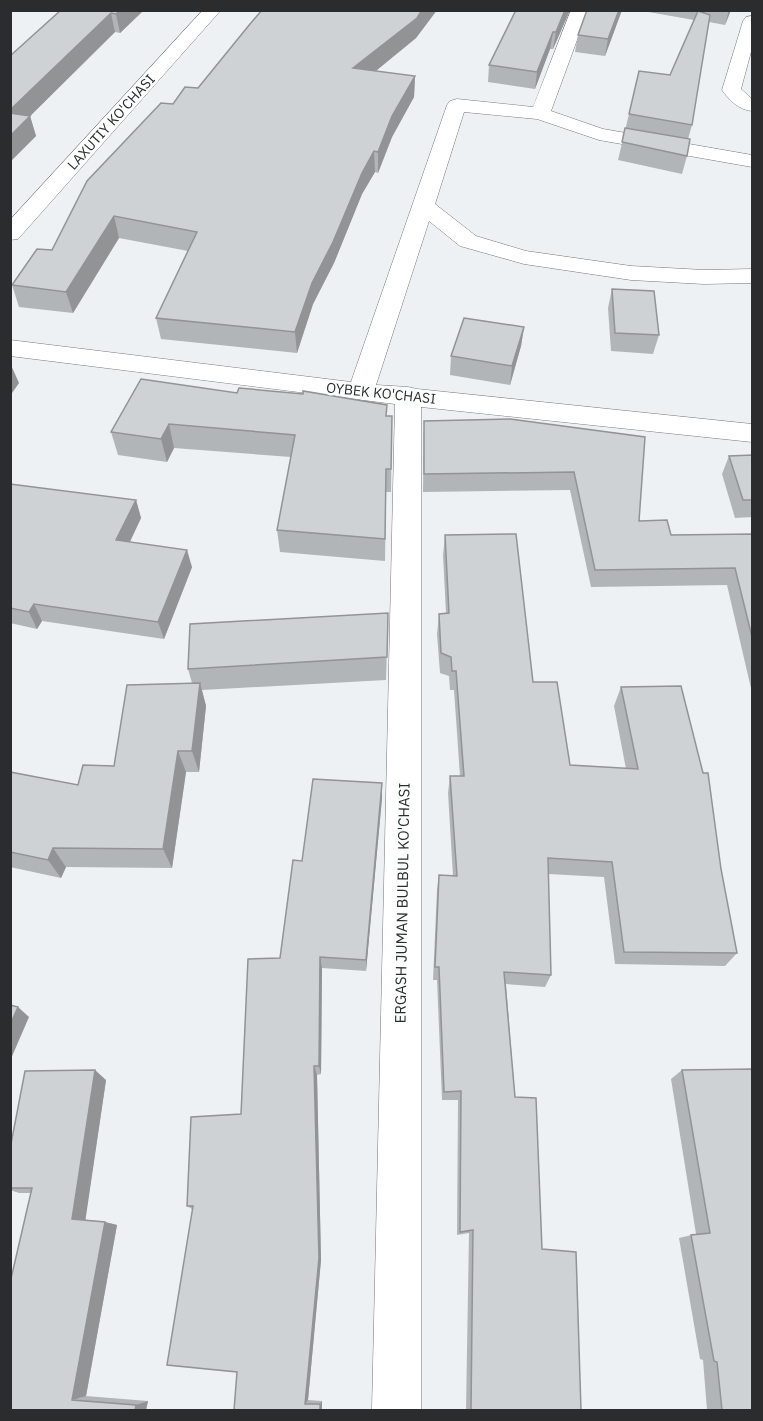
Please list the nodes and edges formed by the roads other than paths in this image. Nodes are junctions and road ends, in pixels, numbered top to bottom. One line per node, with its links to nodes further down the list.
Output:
1 (213, 10): 8 (street, LAXUTIY KO'CHASI)
2 (580, 10): 5 (street)
3 (753, 21): 4 (street)
4 (753, 105)
5 (540, 114): 6 (street); 7 (street)
6 (753, 161)
7 (423, 205): 9 (street); 11 (street)
8 (10, 234)
9 (753, 276)
10 (10, 348): 11 (street, OYBEK KO'CHASI)
11 (361, 392): 12 (street, OYBEK KO'CHASI)
12 (408, 395): 13 (street, OYBEK KO'CHASI); 14 (street, ERGASH JUMAN BULBUL KO'CHASI)
13 (753, 433)
14 (396, 1410)

